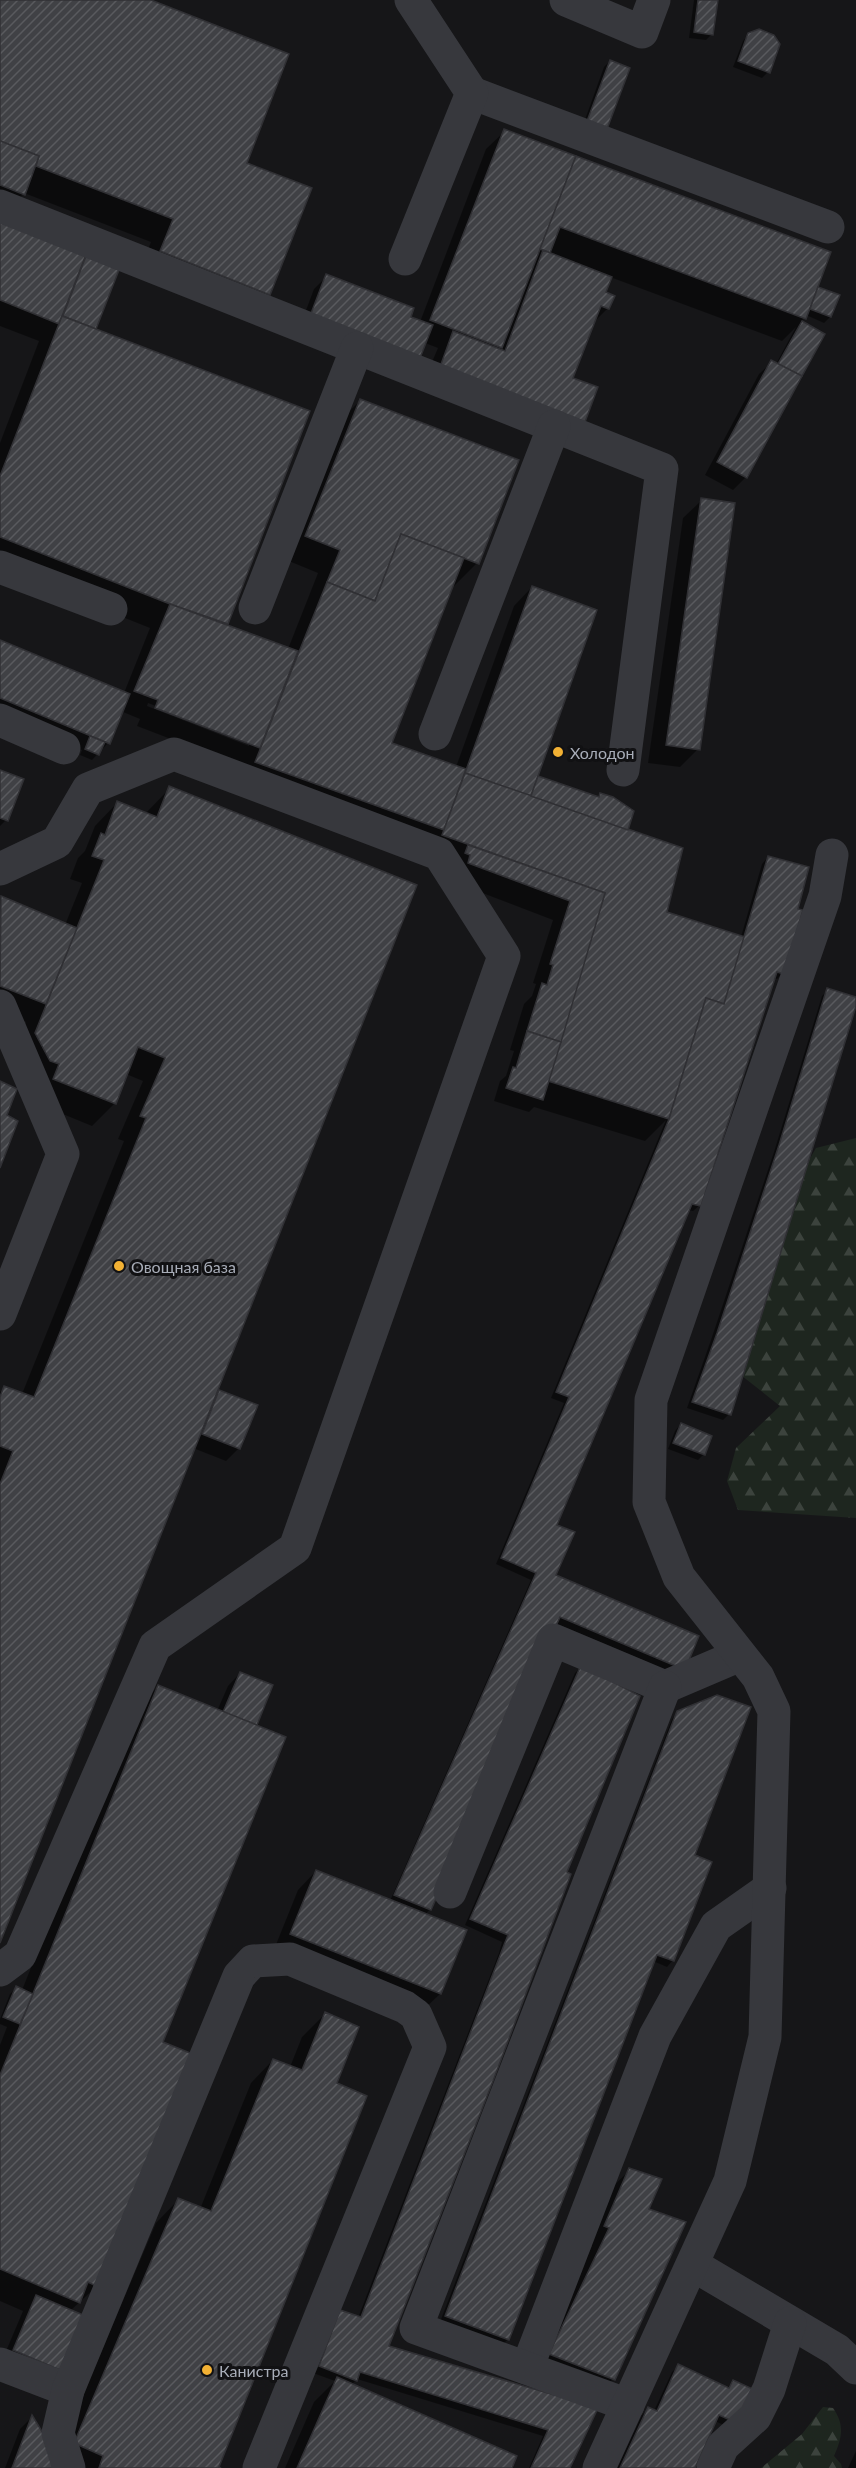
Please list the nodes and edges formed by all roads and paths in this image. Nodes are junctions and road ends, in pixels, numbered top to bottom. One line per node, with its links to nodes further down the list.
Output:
1 (411, 0): 4 (lane)
2 (567, 0): 3 (lane)
3 (654, 0)
4 (472, 93): 6 (lane); 7 (lane)
5 (0, 206): 8 (lane)
6 (828, 227)
7 (405, 259)
8 (357, 348): 9 (lane); 11 (lane)
9 (554, 426): 14 (lane); 16 (lane)
10 (0, 567): 12 (lane)
11 (255, 608)
12 (111, 609)
13 (0, 720): 15 (lane)
14 (435, 734)
15 (64, 748)
16 (623, 770)
17 (832, 855): 22 (lane)
18 (0, 869): 26 (lane)
19 (0, 1006): 20 (lane)
20 (7, 1275): 21 (lane)
21 (0, 1314)
22 (740, 1655): 23 (lane); 24 (lane)
23 (666, 1687): 25 (lane); 30 (lane)
24 (770, 1888): 27 (lane); 30 (lane)
25 (450, 1892)
26 (0, 1970)
27 (693, 2265): 28 (lane); 33 (lane)
28 (790, 2323): 31 (lane); 37 (lane)
29 (0, 2364): 32 (lane)
30 (527, 2368): 33 (lane)
31 (856, 2368)
32 (68, 2391): 34 (lane); 35 (lane)
33 (628, 2405): 36 (lane)
34 (69, 2468)
35 (259, 2468)
36 (599, 2468)
37 (713, 2468)

